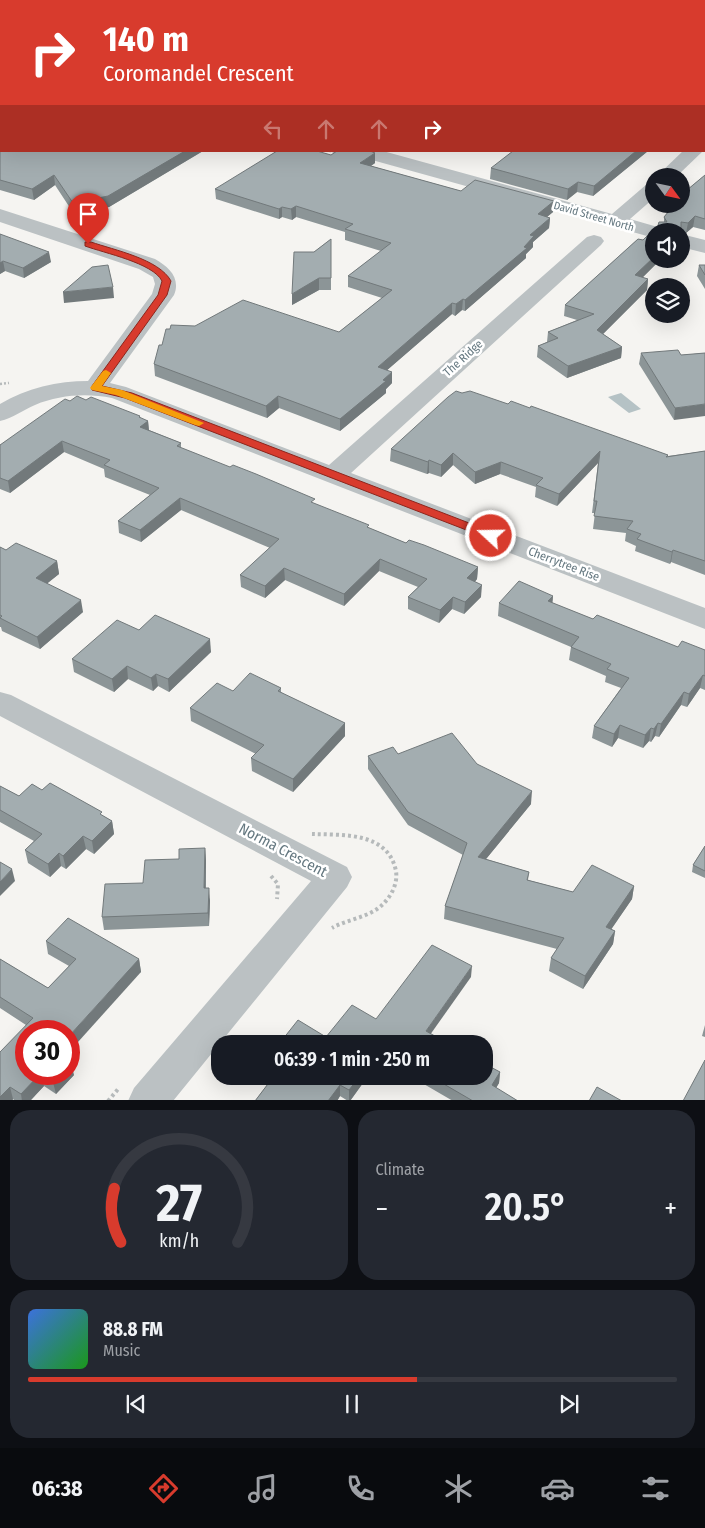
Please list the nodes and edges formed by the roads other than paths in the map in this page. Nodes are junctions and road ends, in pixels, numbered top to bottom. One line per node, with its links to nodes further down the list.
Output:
1 (366, 152): 6 (street, David Street North)
2 (693, 152): 3 (street)
3 (675, 168)
4 (645, 196): 6 (street)
5 (0, 214): 11 (street)
6 (616, 222): 7 (street, David Street North)
7 (645, 230)
8 (594, 241): 15 (street, The Ridge)
9 (690, 243): 10 (street)
10 (705, 247)
11 (95, 388): 12 (street, Cherrytree Rise); 15 (street, Cherrytree Rise)
12 (30, 398): 13 (street); 14 (street, Cherrytree Rise)
13 (0, 399)
14 (0, 414)
15 (333, 475): 16 (street, Cherrytree Rise)
16 (705, 619)
17 (0, 703): 18 (street, Norma Crescent)
18 (134, 1093)

